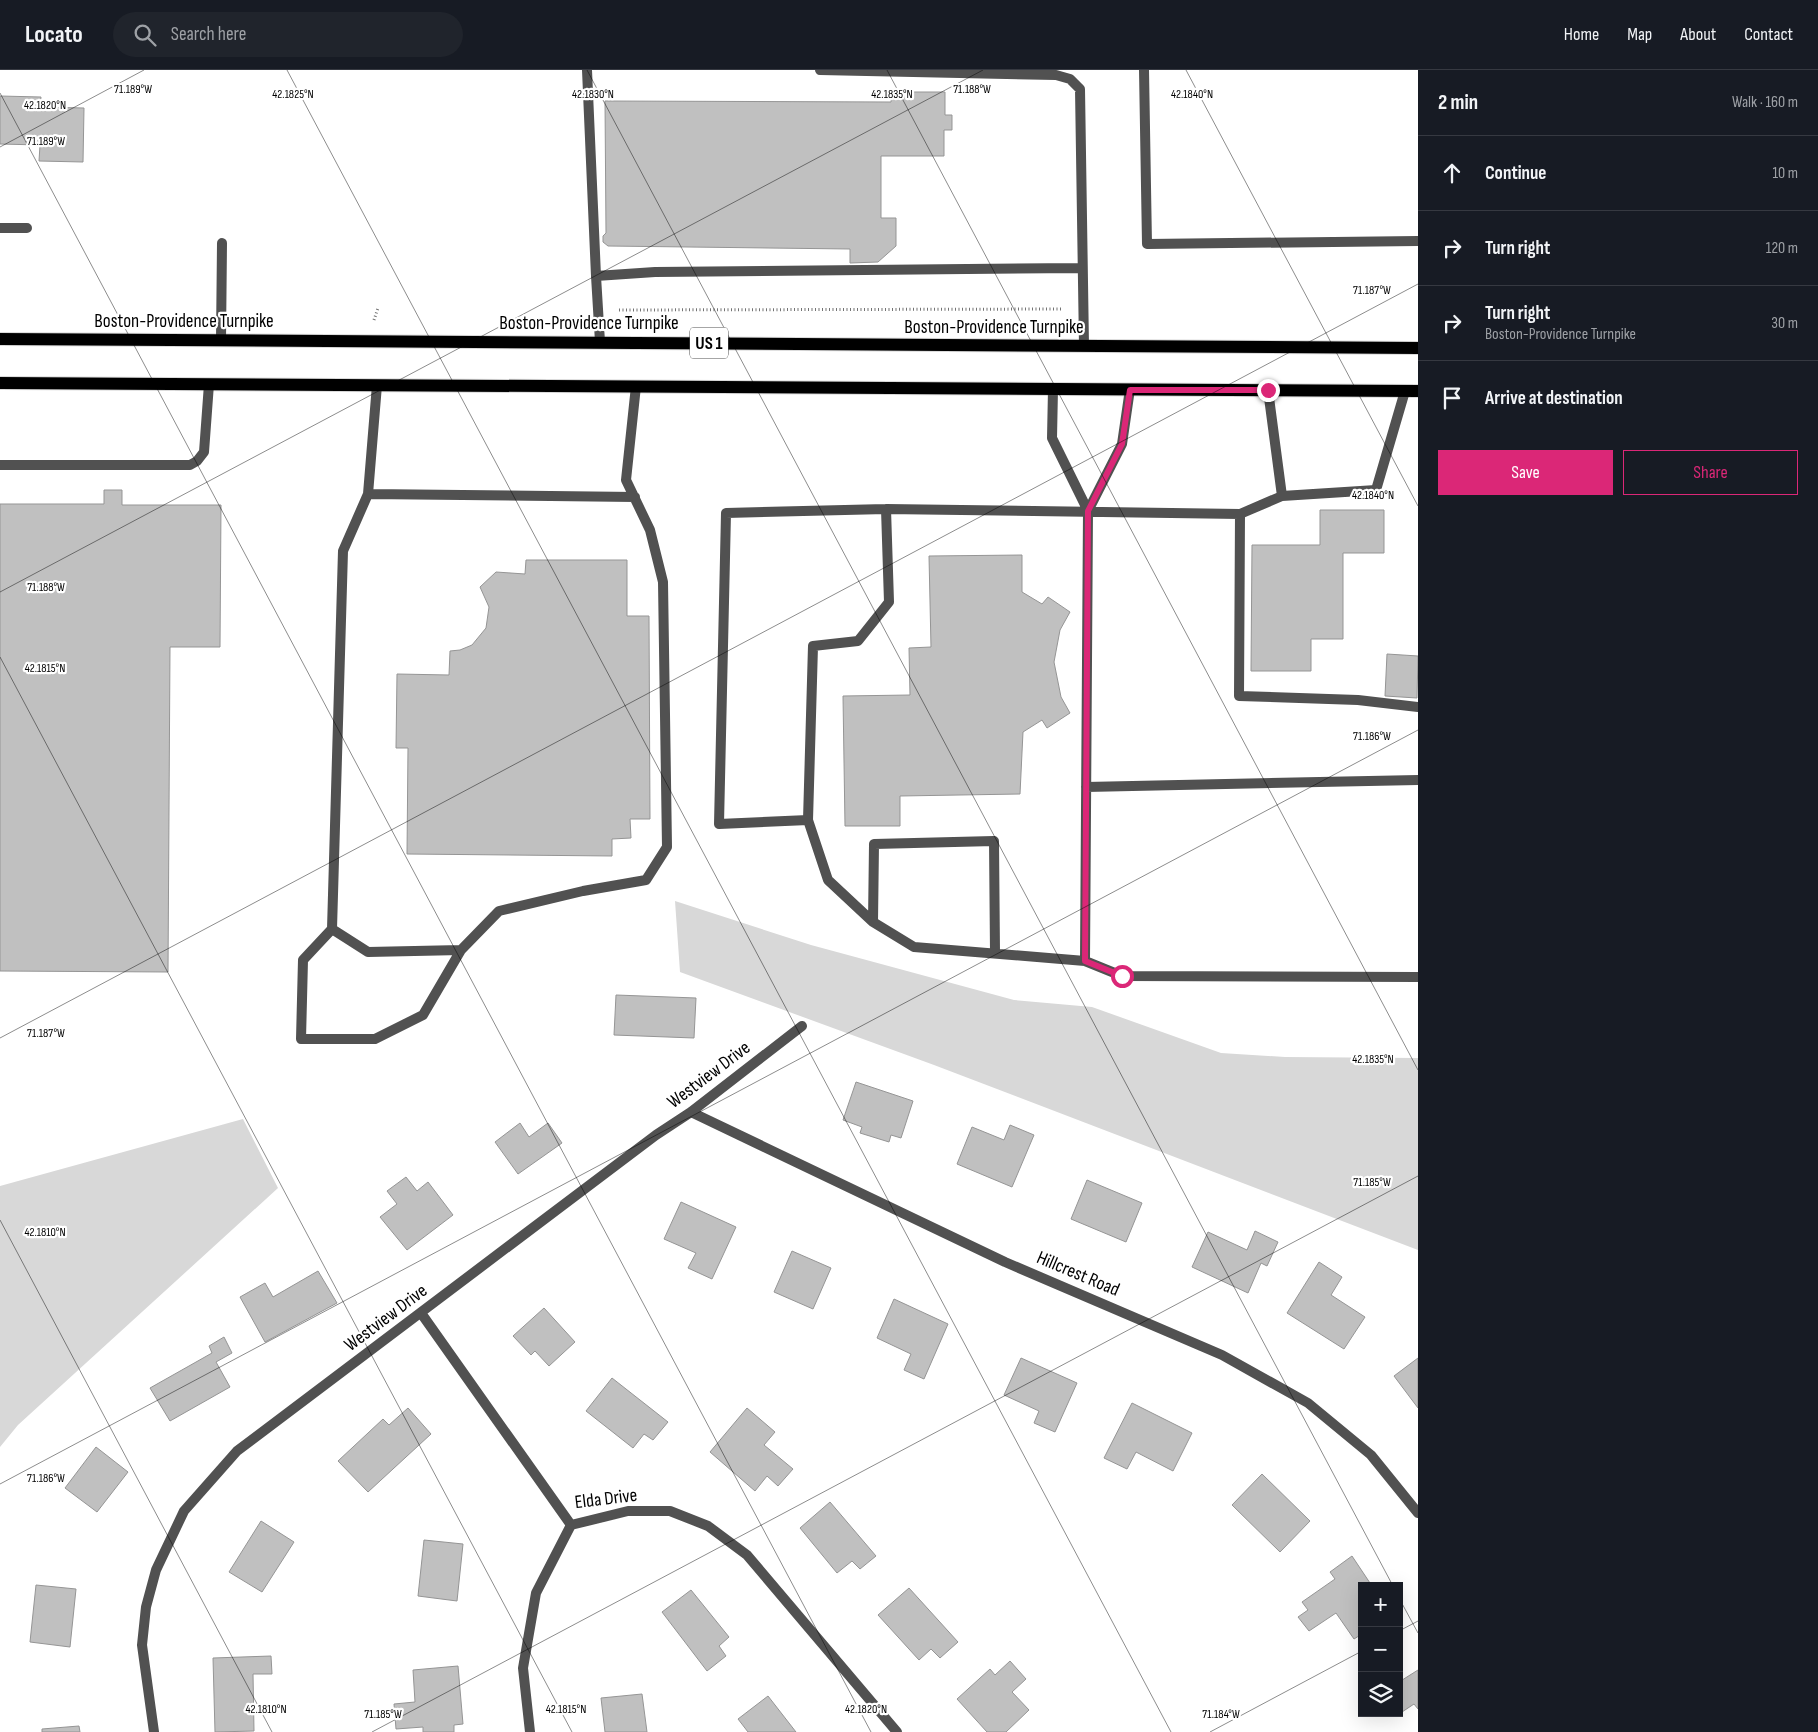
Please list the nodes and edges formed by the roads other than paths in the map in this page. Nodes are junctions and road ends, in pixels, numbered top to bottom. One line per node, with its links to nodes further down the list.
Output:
1 (586, 70): 9 (street)
2 (820, 70): 8 (street)
3 (1144, 70): 6 (street)
4 (0, 228): 5 (street)
5 (27, 228)
6 (1418, 241)
7 (222, 243): 11 (street)
8 (1082, 268): 9 (street); 13 (street)
9 (596, 276): 12 (street)
10 (0, 339): 11 (main road, Boston-Providence Turnpike / US 1)
11 (221, 340): 12 (main road, Boston-Providence Turnpike / US 1)
12 (600, 342): 13 (main road, Boston-Providence Turnpike / US 1)
13 (1084, 346): 14 (main road, Boston-Providence Turnpike / US 1)
14 (1418, 348)
15 (0, 383): 16 (main road)
16 (209, 384): 17 (main road); 24 (street)
17 (377, 385): 18 (main road); 25 (street)
18 (636, 386): 19 (main road); 27 (street)
19 (1052, 389): 20 (main road); 29 (street)
20 (1130, 390): 21 (main road); 29 (street)
21 (1268, 390): 22 (main road); 26 (street)
22 (1405, 391): 23 (main road); 26 (street)
23 (1418, 391)
24 (0, 466)
25 (368, 494): 27 (street); 36 (street)
26 (1282, 496): 30 (street)
27 (635, 497): 37 (street)
28 (886, 509): 29 (street); 34 (street); 34 (street)
29 (1088, 511): 30 (street); 33 (street)
30 (1240, 514): 31 (street)
31 (1418, 707)
32 (1418, 780): 33 (street)
33 (1086, 788): 39 (street)
34 (808, 820): 35 (street)
35 (873, 922): 38 (street); 38 (street)
36 (332, 929): 37 (street); 37 (street)
37 (461, 950)
38 (995, 954): 39 (street)
39 (1085, 961): 40 (street)
40 (1418, 978)
41 (802, 1026): 42 (street, Westview Drive)
42 (691, 1112): 43 (street, Westview Drive); 44 (street, Hillcrest Road)
43 (421, 1313): 45 (street, Elda Drive); 46 (street, Westview Drive)
44 (1418, 1513)
45 (571, 1525): 47 (street); 48 (street, Elda Drive)
46 (154, 1732)
47 (530, 1732)
48 (897, 1732)

